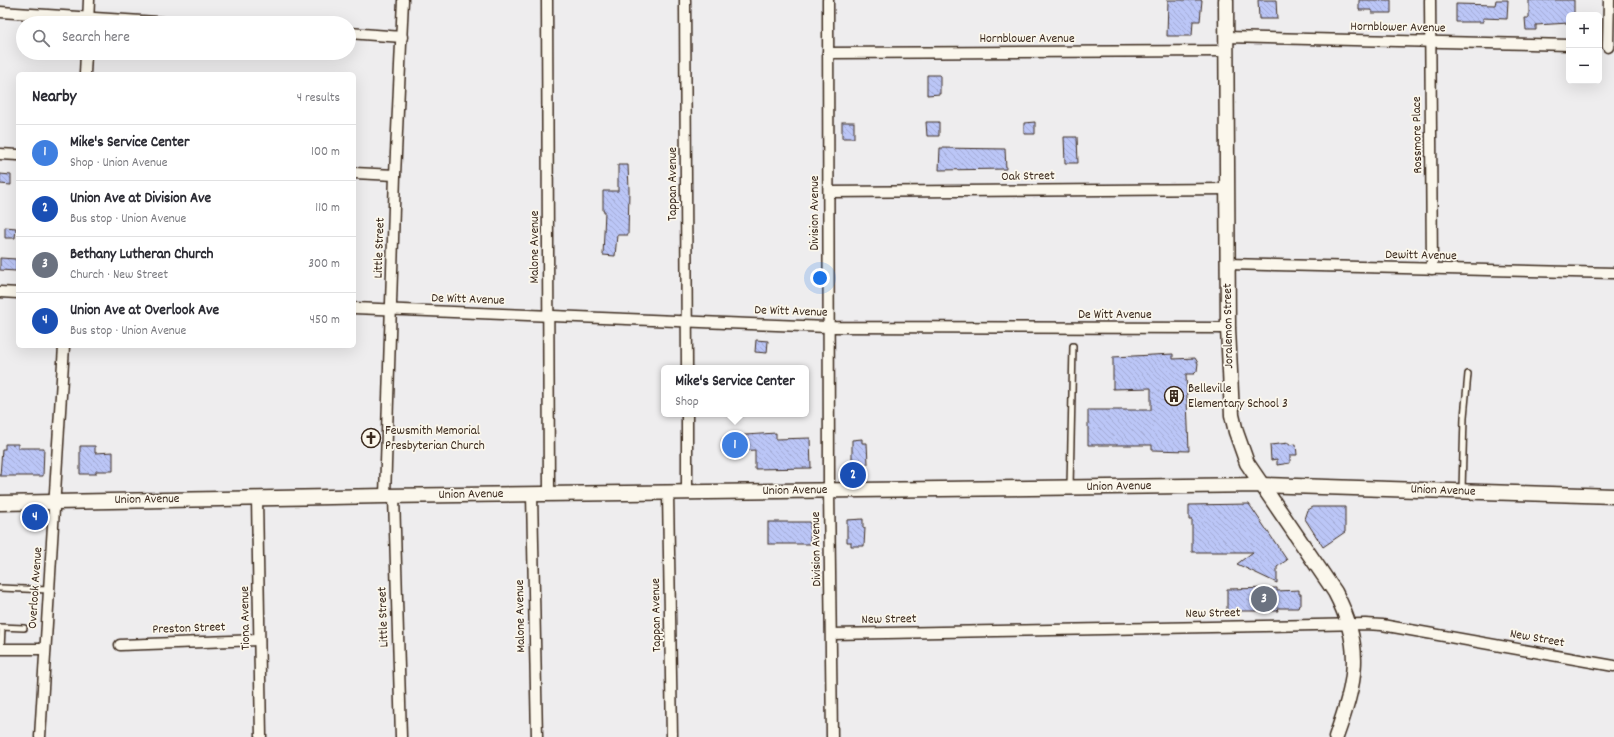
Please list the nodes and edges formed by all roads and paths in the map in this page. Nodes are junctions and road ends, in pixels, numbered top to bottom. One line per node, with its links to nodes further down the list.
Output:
1 (90, 0): 11 (street)
2 (403, 0): 13 (street, Little Street)
3 (547, 0): 34 (street, Malone Avenue)
4 (685, 0): 35 (street, Tappan Avenue)
5 (828, 0): 18 (street, Division Avenue)
6 (1226, 0): 15 (street, Joralemon Street)
7 (1430, 0): 14 (street, Rossmore Place)
8 (1609, 0): 17 (street)
9 (0, 12): 10 (street)
10 (44, 16)
11 (88, 16)
12 (356, 33): 13 (street)
13 (402, 36): 24 (street, Little Street)
14 (1430, 42): 15 (street, Hornblower Avenue); 16 (street, Hornblower Avenue); 28 (street, Rossmore Place)
15 (1226, 44): 18 (street, Hornblower Avenue); 25 (street, Joralemon Street)
16 (1566, 46)
17 (1607, 46)
18 (828, 53): 26 (street, Division Avenue)
19 (85, 60): 20 (street)
20 (84, 72)
21 (0, 154): 22 (street)
22 (16, 155)
23 (356, 173): 24 (street)
24 (395, 175): 33 (street, Little Street)
25 (1227, 189): 26 (street, Oak Street); 27 (street, Joralemon Street)
26 (829, 192): 36 (street, Division Avenue)
27 (1228, 264): 28 (street, Dewitt Avenue); 37 (street, Joralemon Street)
28 (1432, 269): 29 (street, Dewitt Avenue)
29 (1614, 273)
30 (0, 292): 31 (street)
31 (16, 293)
32 (356, 308): 33 (street, De Witt Avenue)
33 (392, 310): 34 (street, De Witt Avenue); 51 (street, Little Street)
34 (548, 316): 35 (street, De Witt Avenue); 50 (street, Malone Avenue)
35 (687, 322): 36 (street, De Witt Avenue); 40 (street, Tappan Avenue)
36 (828, 327): 37 (street, De Witt Avenue); 45 (street, Division Avenue)
37 (1228, 328): 43 (street, Joralemon Street)
38 (1073, 346): 44 (lane)
39 (64, 348): 54 (street, Overlook Avenue)
40 (687, 365)
41 (1468, 374): 46 (lane)
42 (687, 417): 47 (street)
43 (1261, 485): 44 (street, Union Avenue); 46 (street, Union Avenue); 58 (street, Joralemon Street)
44 (1070, 488): 45 (street, Union Avenue)
45 (829, 491): 47 (street, Union Avenue); 61 (street, Division Avenue)
46 (1462, 491): 52 (street, Union Avenue)
47 (687, 492): 48 (street, Union Avenue)
48 (668, 493): 50 (street, Union Avenue); 71 (street, Tappan Avenue)
49 (532, 494): 50 (street, Union Avenue); 51 (street, Union Avenue); 70 (street, Malone Avenue)
50 (549, 494)
51 (389, 496): 53 (street, Union Avenue); 69 (street, Little Street)
52 (1614, 496)
53 (256, 498): 54 (street, Union Avenue); 62 (street, Tiona Avenue)
54 (54, 501): 55 (street, Union Avenue); 57 (street, Overlook Avenue)
55 (0, 502)
56 (0, 588): 57 (lane)
57 (49, 590): 65 (street, Overlook Avenue)
58 (1349, 624): 61 (street, New Street); 66 (street, New Street); 73 (street, Joralemon Street)
59 (1, 628): 60 (lane); 64 (lane)
60 (24, 628)
61 (832, 634): 72 (street, Division Avenue)
62 (259, 640): 63 (street, Preston Street); 68 (street, Tiona Avenue)
63 (120, 645)
64 (0, 649): 65 (street)
65 (45, 649): 67 (street, Overlook Avenue)
66 (1614, 666)
67 (40, 737)
68 (261, 737)
69 (401, 737)
70 (537, 737)
71 (672, 737)
72 (832, 737)
73 (1336, 737)

